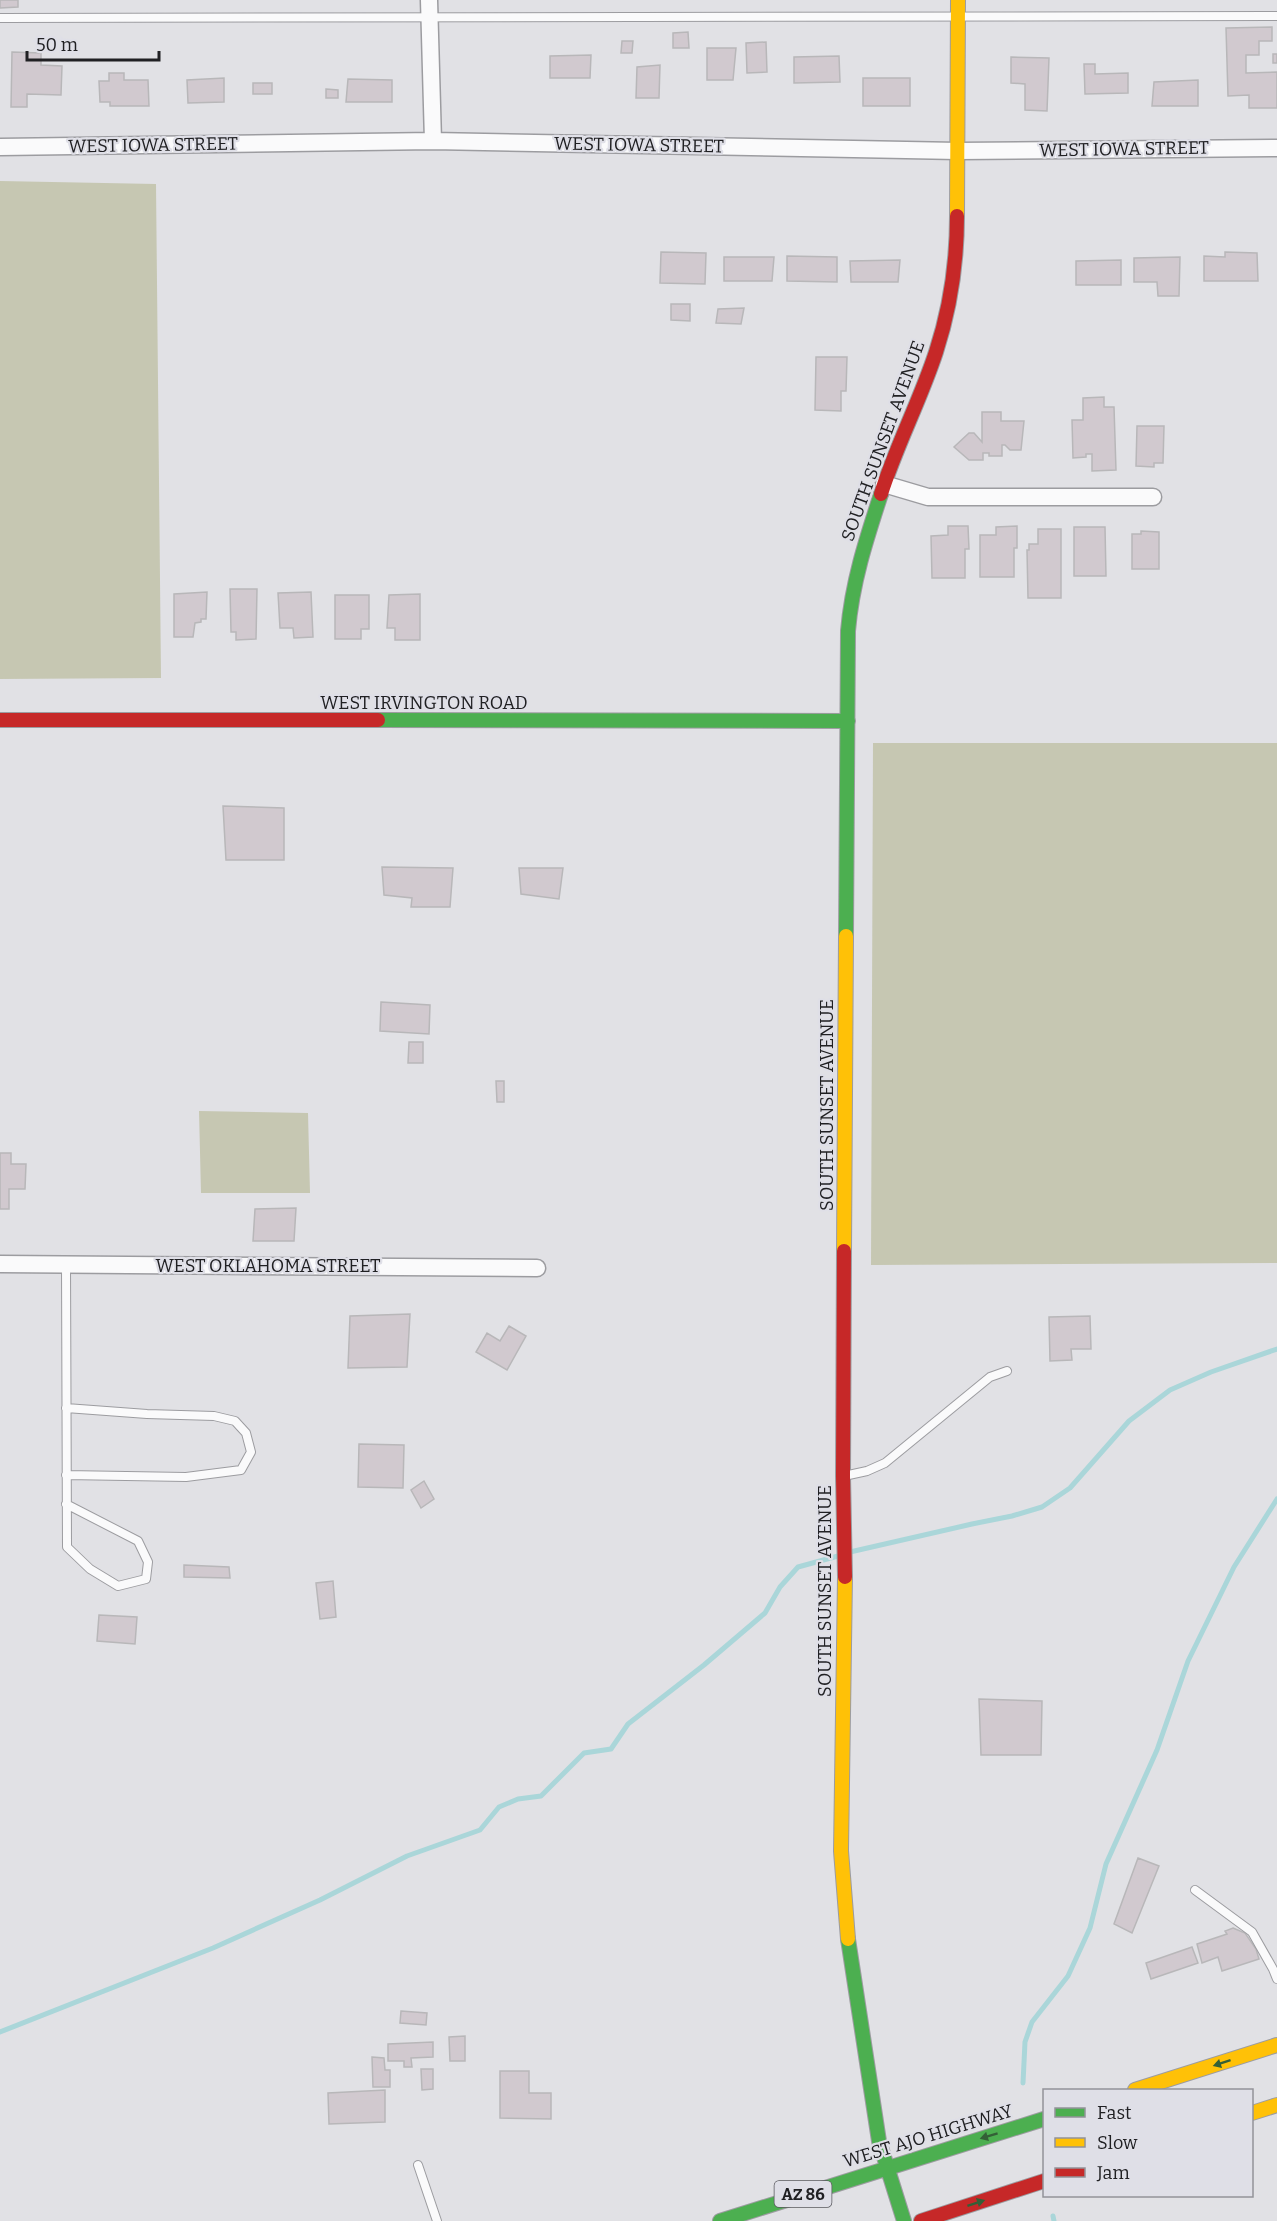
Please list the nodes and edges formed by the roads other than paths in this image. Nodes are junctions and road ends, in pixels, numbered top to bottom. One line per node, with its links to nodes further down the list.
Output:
1 (429, 0): 5 (street)
2 (958, 0): 3 (street, SOUTH SUNSET AVENUE)
3 (958, 15): 4 (lane); 5 (lane); 10 (street, SOUTH SUNSET AVENUE)
4 (1277, 16)
5 (430, 17): 6 (lane); 7 (street)
6 (0, 18)
7 (433, 141): 8 (street, WEST IOWA STREET); 10 (street, WEST IOWA STREET)
8 (0, 147)
9 (1277, 148): 10 (street, WEST IOWA STREET)
10 (958, 151): 11 (street, SOUTH SUNSET AVENUE)
11 (884, 484): 12 (street); 14 (street, SOUTH SUNSET AVENUE)
12 (1153, 497)
13 (0, 720): 14 (street, WEST IRVINGTON ROAD)
14 (848, 721): 21 (street, SOUTH SUNSET AVENUE)
15 (0, 1264): 16 (street, WEST OKLAHOMA STREET)
16 (66, 1264): 17 (street, WEST OKLAHOMA STREET); 19 (lane)
17 (537, 1268)
18 (1007, 1371): 21 (lane)
19 (66, 1408): 20 (lane); 20 (lane)
20 (66, 1475): 22 (lane)
21 (843, 1476): 31 (street, SOUTH SUNSET AVENUE)
22 (66, 1504): 22 (lane)
23 (1195, 1890): 24 (lane)
24 (1277, 1979)
25 (1277, 2045): 26 (street, one-way to 26)
26 (1141, 2089)
27 (1277, 2105): 28 (street)
28 (1253, 2112)
29 (1043, 2119): 31 (street, WEST AJO HIGHWAY / AZ 86, one-way to 31)
30 (418, 2165): 33 (lane)
31 (887, 2168): 34 (street, WEST AJO HIGHWAY / AZ 86); 35 (street, SOUTH SUNSET AVENUE)
32 (1043, 2181): 36 (street, one-way to 32)
33 (437, 2221)
34 (720, 2221)
35 (904, 2221)
36 (921, 2221)

